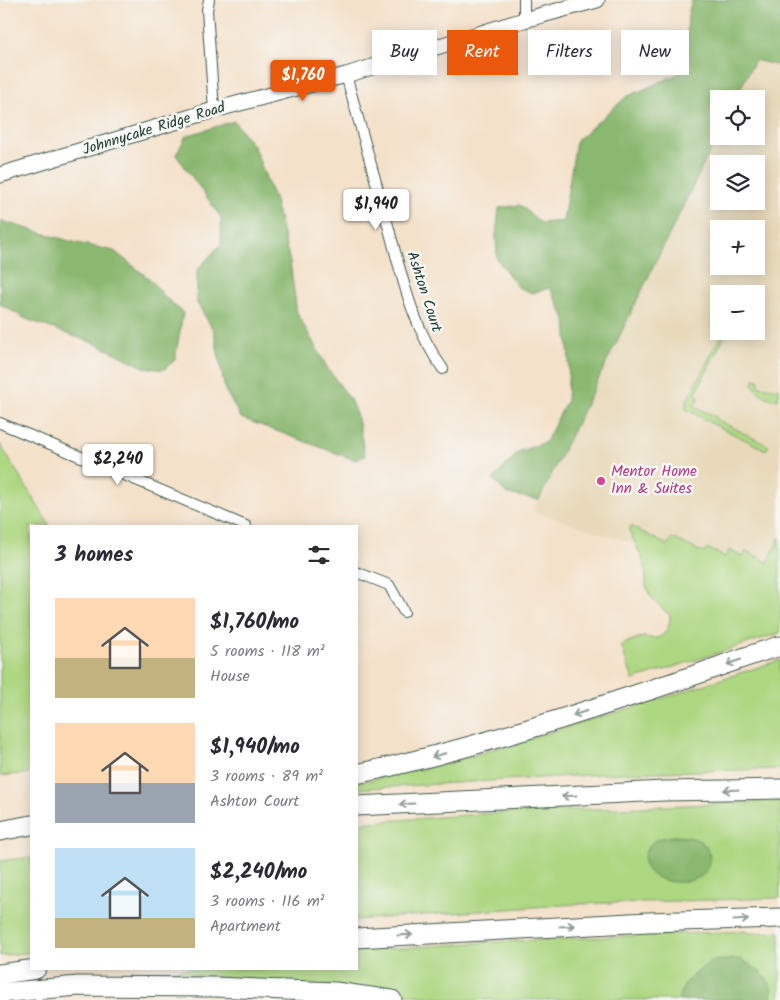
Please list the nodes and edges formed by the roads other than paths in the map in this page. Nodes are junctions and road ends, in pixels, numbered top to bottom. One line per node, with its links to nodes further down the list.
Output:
1 (209, 0): 6 (street)
2 (524, 0): 4 (street)
3 (597, 0): 4 (main road, Johnnycake Ridge Road)
4 (524, 20): 5 (main road, Johnnycake Ridge Road)
5 (346, 75): 6 (main road, Johnnycake Ridge Road); 8 (street, Ashton Court)
6 (214, 110): 7 (main road, Johnnycake Ridge Road)
7 (0, 175)
8 (443, 369)
9 (0, 423): 10 (street)
10 (244, 525)
11 (358, 573): 12 (street)
12 (404, 612)
13 (780, 646): 14 (highway, one-way to 14)
14 (358, 774)
15 (780, 789): 16 (highway, one-way to 16)
16 (358, 806)
17 (30, 825): 18 (highway)
18 (0, 831)
19 (30, 837): 20 (highway)
20 (0, 840)
21 (780, 918): 22 (highway, one-way to 21)
22 (358, 938)
23 (30, 970): 24 (highway)
24 (0, 974)
25 (0, 993): 26 (highway)
26 (392, 1000)

